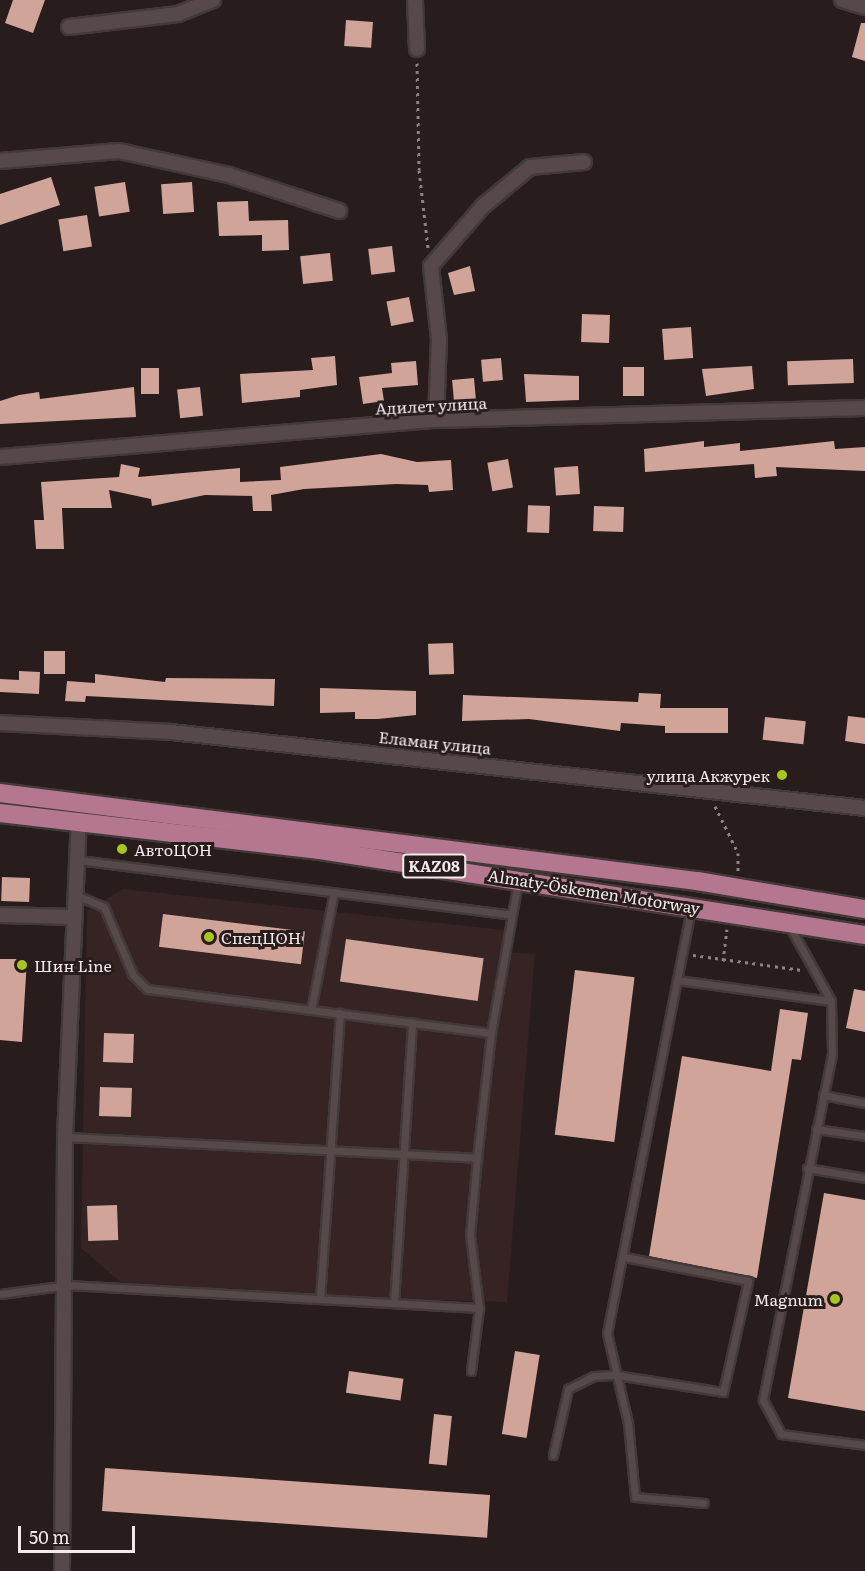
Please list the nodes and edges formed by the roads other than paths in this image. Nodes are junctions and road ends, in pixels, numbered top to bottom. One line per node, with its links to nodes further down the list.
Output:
1 (213, 0): 5 (street)
2 (415, 0): 6 (street)
3 (842, 0): 4 (street)
4 (865, 6)
5 (69, 27)
6 (417, 49)
7 (0, 161): 9 (street)
8 (584, 162): 11 (street)
9 (339, 212)
10 (865, 408): 11 (street, Адилет улица)
11 (436, 420): 12 (street, Адилет улица)
12 (0, 457)
13 (0, 723): 15 (street, Еламан улица)
14 (0, 793): 23 (main road, Almaty-Öskemen Motorway / KAZ08)
15 (865, 808)
16 (0, 813): 17 (main road, Almaty-Öskemen Motorway / KAZ08)
17 (79, 820): 18 (street); 19 (main road, Almaty-Öskemen Motorway / KAZ08)
18 (78, 860): 20 (lane); 21 (street)
19 (518, 878): 22 (main road, Almaty-Öskemen Motorway / KAZ08); 25 (lane)
20 (334, 892): 25 (lane); 31 (lane)
21 (76, 895): 26 (street); 31 (lane)
22 (691, 906): 27 (main road, Almaty-Öskemen Motorway / KAZ08); 29 (lane)
23 (865, 909)
24 (0, 915): 26 (street)
25 (512, 915): 34 (lane)
26 (75, 917): 39 (street)
27 (787, 922): 28 (main road, Almaty-Öskemen Motorway / KAZ08); 30 (lane)
28 (865, 935)
29 (677, 980): 30 (lane); 45 (lane)
30 (831, 1001): 35 (lane)
31 (311, 1010): 32 (lane)
32 (340, 1013): 33 (lane); 40 (lane)
33 (412, 1023): 34 (lane); 41 (lane)
34 (491, 1033): 42 (lane)
35 (823, 1095): 36 (lane); 37 (lane)
36 (865, 1102)
37 (816, 1129): 38 (lane); 43 (lane)
38 (865, 1136)
39 (65, 1137): 40 (lane); 46 (street)
40 (328, 1149): 41 (lane); 48 (lane)
41 (403, 1153): 42 (lane); 49 (lane)
42 (477, 1158): 50 (lane)
43 (807, 1168): 44 (lane); 53 (lane)
44 (865, 1178)
45 (625, 1257): 52 (lane); 52 (lane)
46 (68, 1286): 47 (lane); 48 (lane); 56 (street)
47 (0, 1294)
48 (320, 1299): 49 (lane)
49 (394, 1304): 50 (lane)
50 (479, 1308): 51 (lane)
51 (471, 1371)
52 (616, 1374): 54 (lane); 55 (lane)
53 (865, 1445)
54 (553, 1455)
55 (704, 1503)
56 (62, 1571)

